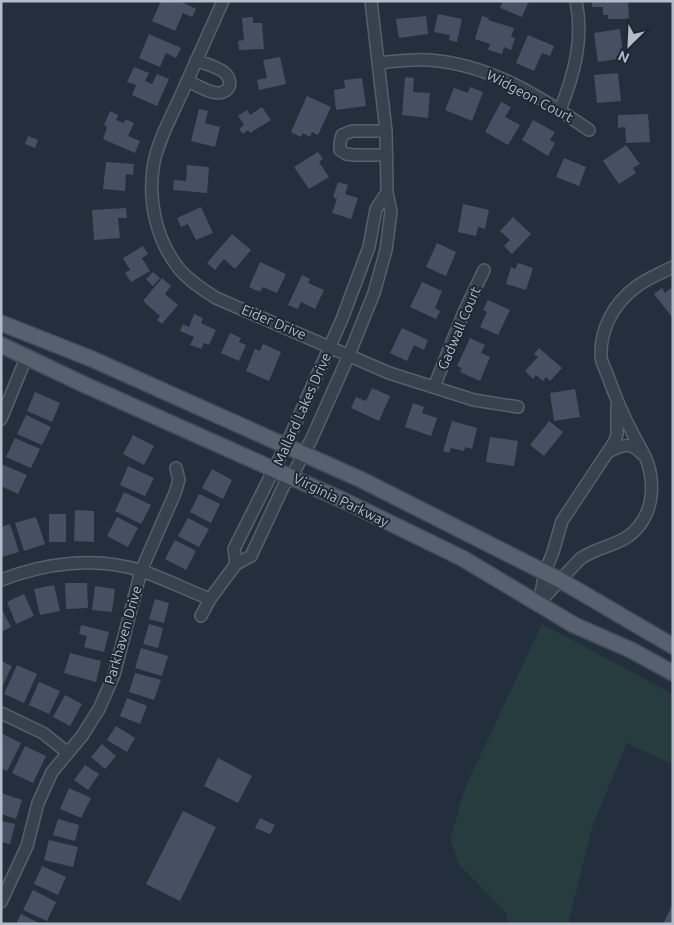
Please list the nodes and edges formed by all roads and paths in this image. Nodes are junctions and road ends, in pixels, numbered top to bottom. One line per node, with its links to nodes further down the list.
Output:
1 (223, 1): 4 (street, Eider Drive)
2 (371, 1): 5 (street, Mallard Lakes Drive)
3 (576, 1): 7 (street)
4 (196, 60): 6 (street, Eider Drive); 6 (street)
5 (380, 63): 7 (street, Widgeon Court); 8 (street, Mallard Lakes Drive)
6 (187, 81): 16 (street, Eider Drive)
7 (560, 110): 9 (street, Widgeon Court)
8 (386, 130): 10 (street, Mallard Lakes Drive); 10 (street)
9 (589, 130)
10 (387, 155): 11 (street, Mallard Lakes Drive)
11 (387, 192): 16 (street, Mallard Lakes Drive); 17 (street, Mallard Lakes Drive)
12 (673, 267): 20 (street)
13 (484, 270): 19 (street, Gadwall Court)
14 (1, 323): 23 (main road, Virginia Parkway)
15 (1, 345): 18 (main road, Virginia Parkway)
16 (330, 346): 17 (street, Eider Drive); 23 (street, Mallard Lakes Drive)
17 (349, 355): 19 (street, Eider Drive); 25 (street, Mallard Lakes Drive)
18 (26, 358): 22 (street); 28 (main road, Virginia Parkway)
19 (434, 387): 21 (street, Eider Drive)
20 (618, 404): 24 (street); 26 (street)
21 (518, 408)
22 (1, 419)
23 (286, 445): 25 (main road, Virginia Parkway); 28 (street, Mallard Lakes Drive)
24 (610, 451): 26 (street); 32 (street)
25 (303, 452): 29 (street, Mallard Lakes Drive); 32 (main road, Virginia Parkway)
26 (644, 456): 34 (street)
27 (176, 468): 31 (street, Parkhaven Drive)
28 (275, 469): 29 (main road, Virginia Parkway); 30 (street, Mallard Lakes Drive)
29 (292, 476): 30 (street, Mallard Lakes Drive); 36 (main road, Virginia Parkway)
30 (236, 564): 35 (street)
31 (140, 571): 33 (street); 35 (street); 41 (street, Parkhaven Drive)
32 (545, 572): 34 (main road, Virginia Parkway); 36 (street)
33 (1, 580)
34 (560, 580): 36 (street); 38 (main road, Virginia Parkway)
35 (210, 599): 37 (street)
36 (539, 603): 39 (main road, Virginia Parkway)
37 (201, 616)
38 (673, 646)
39 (673, 673)
40 (1, 713): 41 (street)
41 (68, 753): 42 (street, Parkhaven Drive)
42 (1, 902)

